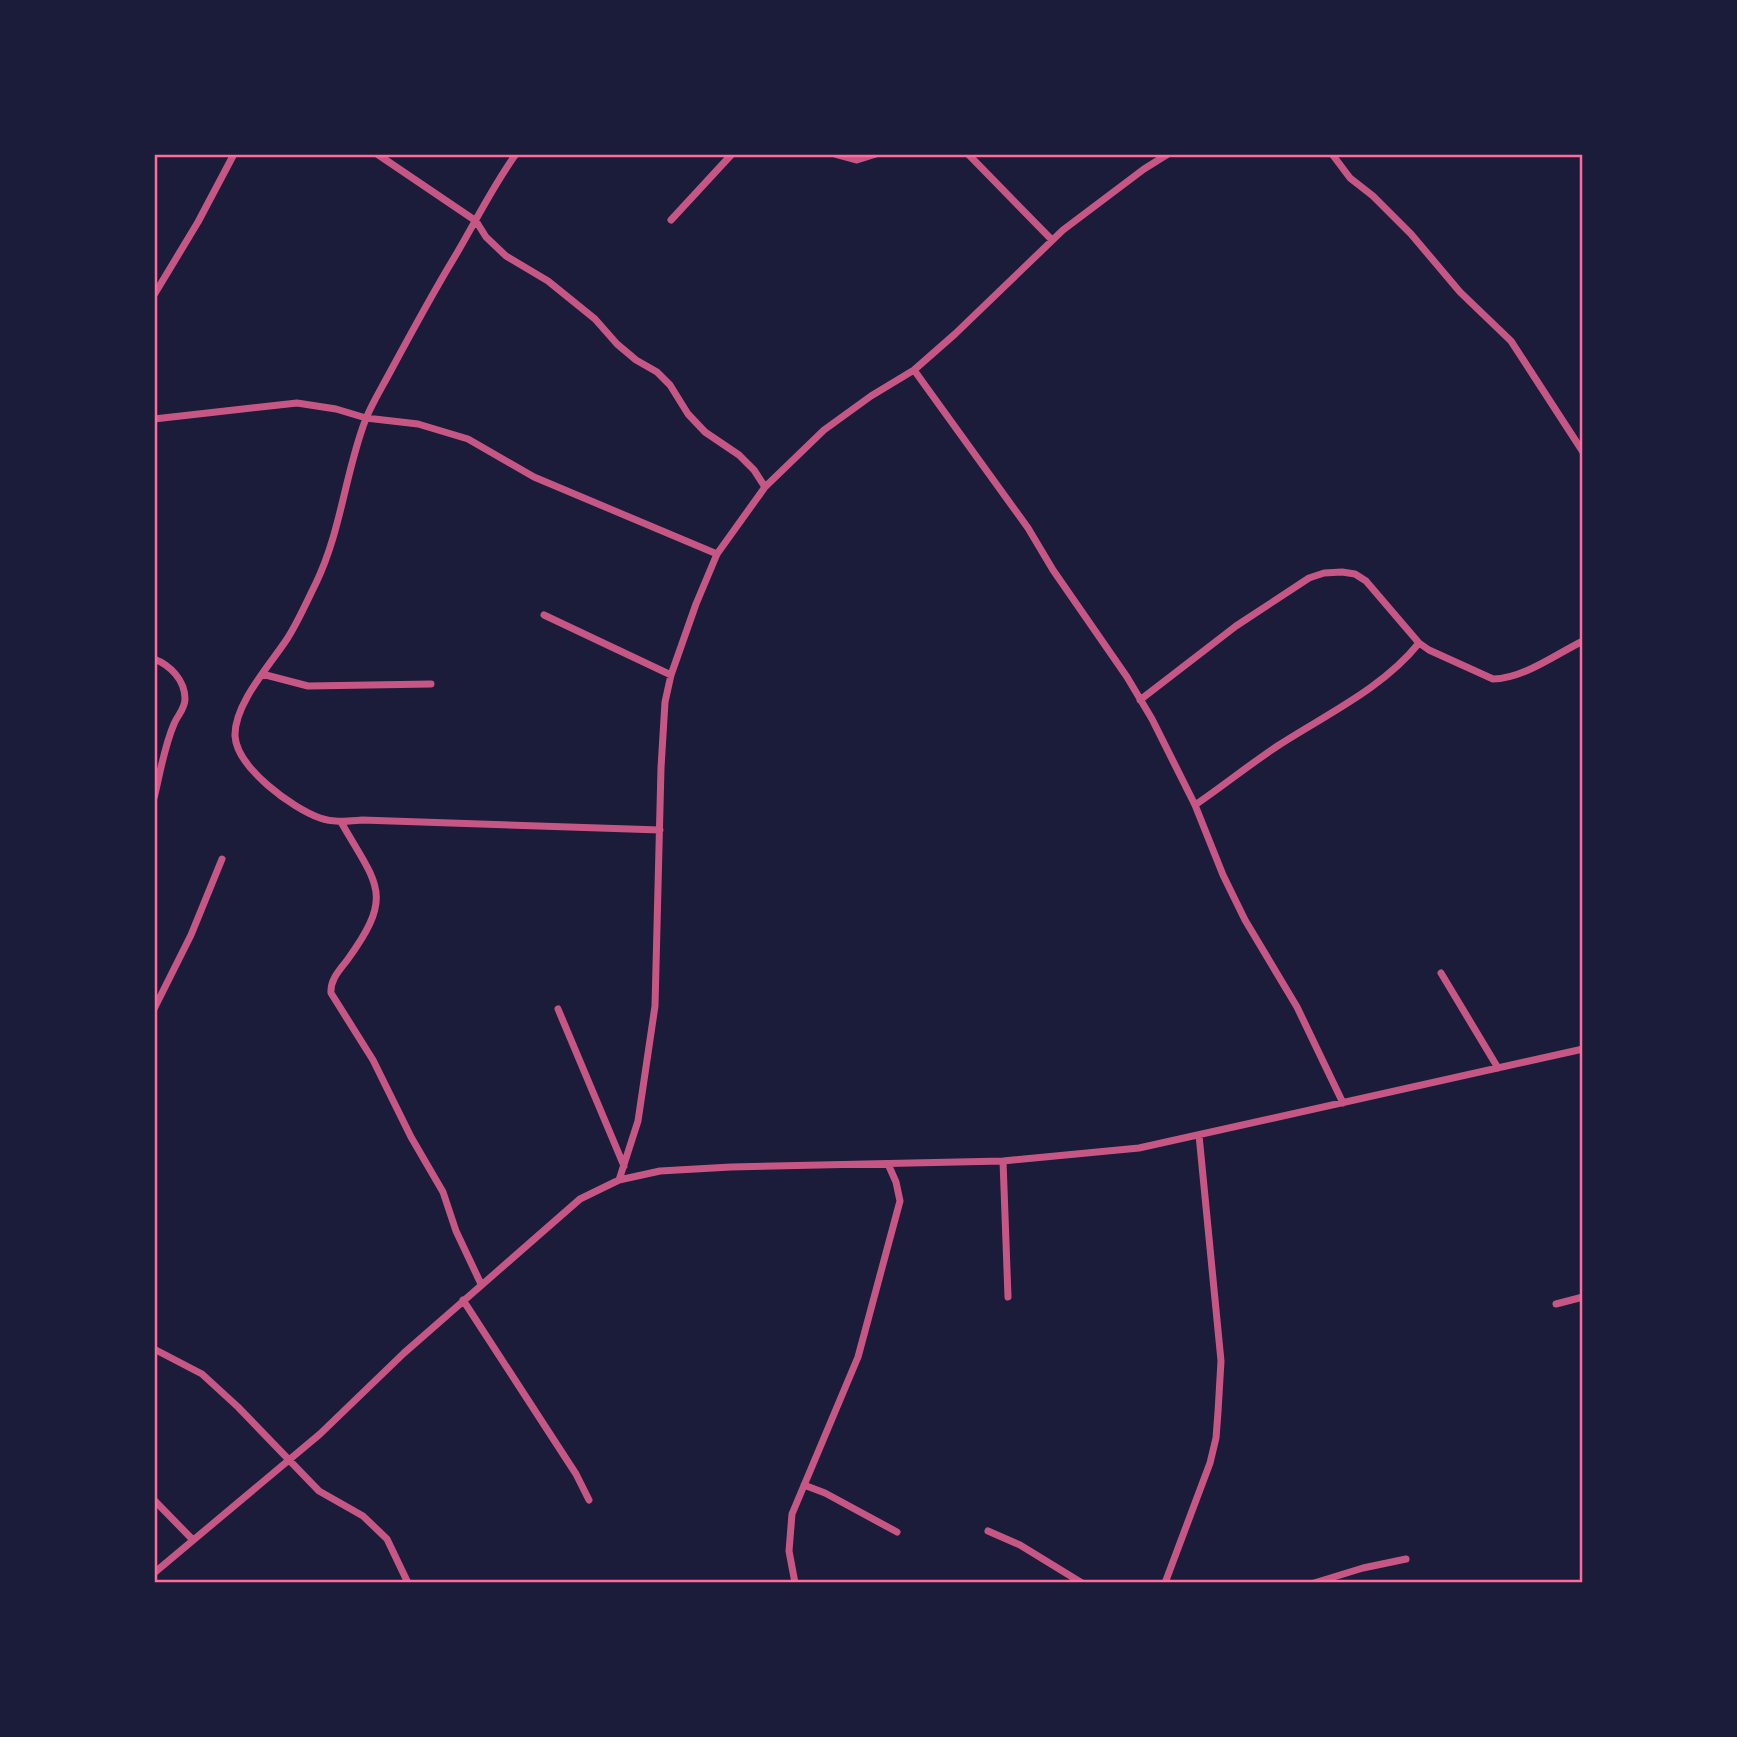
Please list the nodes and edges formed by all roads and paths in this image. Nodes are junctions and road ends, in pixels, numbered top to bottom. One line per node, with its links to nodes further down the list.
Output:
1 (234, 154): 13 (street)
2 (377, 154): 11 (street)
3 (516, 154): 11 (street)
4 (732, 154): 10 (street)
5 (835, 154): 6 (street)
6 (876, 154)
7 (968, 154): 12 (street)
8 (1168, 154): 12 (street)
9 (1332, 154): 17 (street)
10 (671, 220)
11 (476, 221): 15 (street); 18 (street)
12 (1052, 240): 14 (street)
13 (154, 295)
14 (914, 370): 18 (street); 27 (street)
15 (366, 418): 16 (street); 19 (street); 24 (street)
16 (154, 419)
17 (1583, 452)
18 (765, 487): 19 (street)
19 (717, 554): 25 (street)
20 (544, 615): 25 (street)
21 (1583, 641): 22 (street)
22 (1419, 643): 27 (street); 29 (street)
23 (154, 659): 28 (street)
24 (262, 674): 26 (street); 30 (street)
25 (671, 675): 31 (street)
26 (431, 684)
27 (1140, 700): 29 (street)
28 (154, 798)
29 (1195, 805): 38 (street)
30 (341, 822): 31 (street); 44 (street)
31 (660, 830): 42 (street)
32 (222, 859): 34 (street)
33 (1441, 973): 37 (street)
34 (154, 1009)
35 (558, 1009): 42 (street)
36 (1583, 1049): 37 (street)
37 (1498, 1068): 38 (street)
38 (1343, 1103): 39 (street)
39 (1199, 1135): 40 (street); 62 (street)
40 (1003, 1161): 41 (street); 45 (street)
41 (888, 1164): 43 (street); 51 (street)
42 (624, 1167): 43 (street)
43 (619, 1180): 44 (street)
44 (481, 1283): 47 (street)
45 (1008, 1297)
46 (1583, 1297): 48 (street)
47 (463, 1300): 50 (street); 53 (street)
48 (1556, 1304)
49 (154, 1349): 50 (street)
50 (289, 1460): 56 (street); 59 (street)
51 (804, 1485): 55 (street); 60 (street)
52 (154, 1500): 56 (street)
53 (589, 1500)
54 (988, 1531): 61 (street)
55 (897, 1532)
56 (193, 1540): 58 (street)
57 (1406, 1559): 63 (street)
58 (154, 1573)
59 (408, 1583)
60 (795, 1583)
61 (1082, 1583)
62 (1165, 1583)
63 (1314, 1583)

